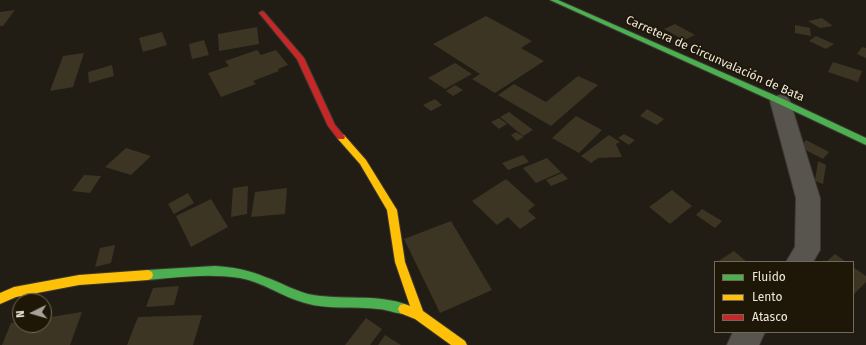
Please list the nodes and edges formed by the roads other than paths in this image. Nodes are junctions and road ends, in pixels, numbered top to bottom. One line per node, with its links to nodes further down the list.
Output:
1 (553, 0): 3 (street, Carretera de Circunvalación de Bata)
2 (262, 13): 7 (street)
3 (780, 101): 4 (street, Carretera de Circunvalación de Bata); 5 (street)
4 (866, 142)
5 (800, 261)
6 (0, 299): 7 (street)
7 (419, 315): 9 (street)
8 (750, 333): 10 (street)
9 (461, 345)
10 (741, 345)

